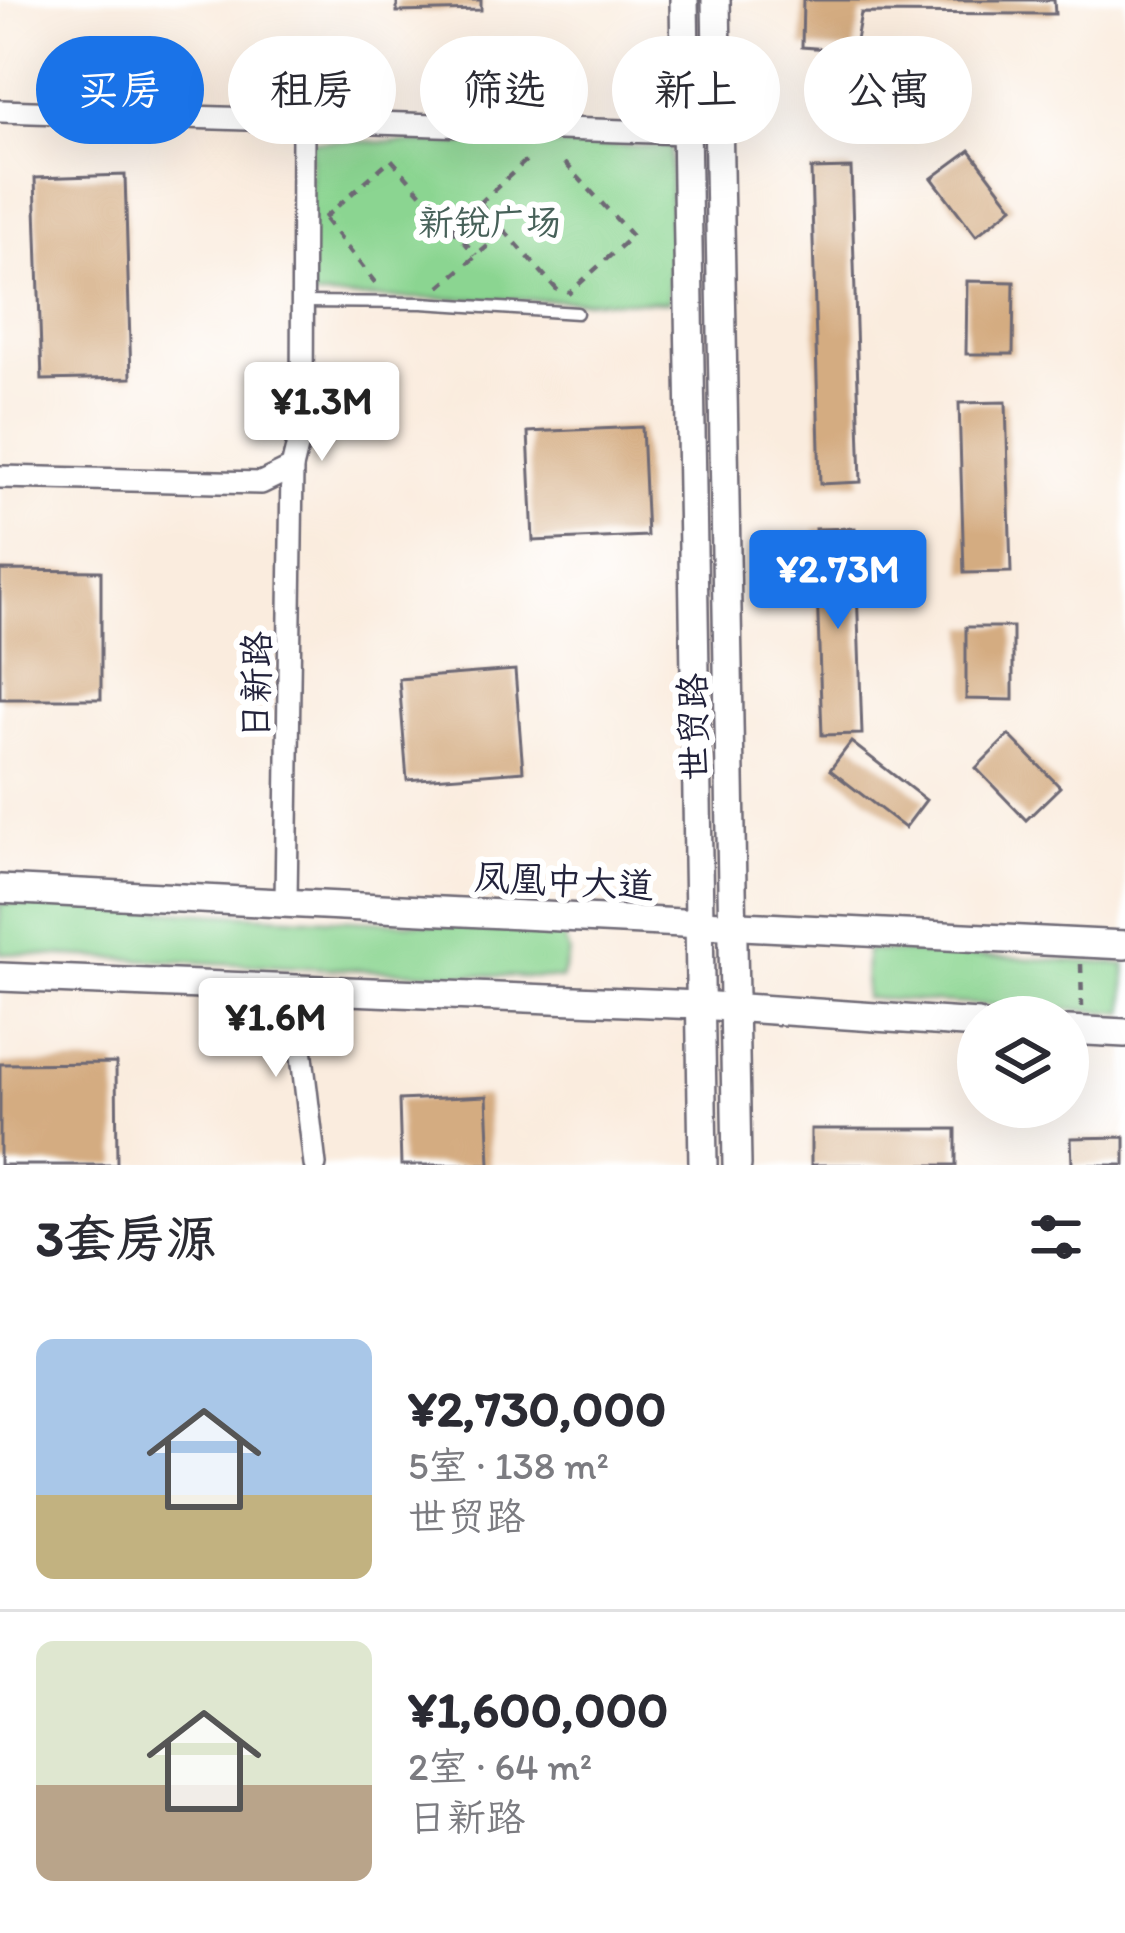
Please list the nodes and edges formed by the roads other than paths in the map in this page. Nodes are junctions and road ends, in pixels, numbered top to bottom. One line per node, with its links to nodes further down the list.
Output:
1 (684, 0): 3 (main road, 世贸路)
2 (716, 0): 17 (main road, 世贸路)
3 (685, 36)
4 (0, 111): 5 (street)
5 (228, 118)
6 (396, 123): 7 (street)
7 (612, 130)
8 (303, 144): 10 (street, 日新路)
9 (686, 144): 16 (main road, 世贸路)
10 (302, 302): 11 (lane); 12 (street, 日新路)
11 (577, 313)
12 (292, 468): 13 (street); 15 (street, 日新路)
13 (0, 476)
14 (0, 889): 15 (main road, 凤凰中大道)
15 (286, 902): 16 (main road, 凤凰中大道)
16 (698, 924): 17 (main road, 凤凰中大道); 21 (main road, 世贸路)
17 (733, 925): 18 (main road, 凤凰中大道); 22 (main road, 世贸路)
18 (1125, 945)
19 (0, 976): 20 (main road)
20 (294, 988): 21 (main road); 26 (street)
21 (699, 1005): 22 (main road); 27 (main road, 世贸路)
22 (734, 1007): 23 (main road); 28 (main road, 世贸路)
23 (957, 1023)
24 (1089, 1031): 25 (main road)
25 (1125, 1034)
26 (315, 1165)
27 (703, 1165)
28 (737, 1165)

